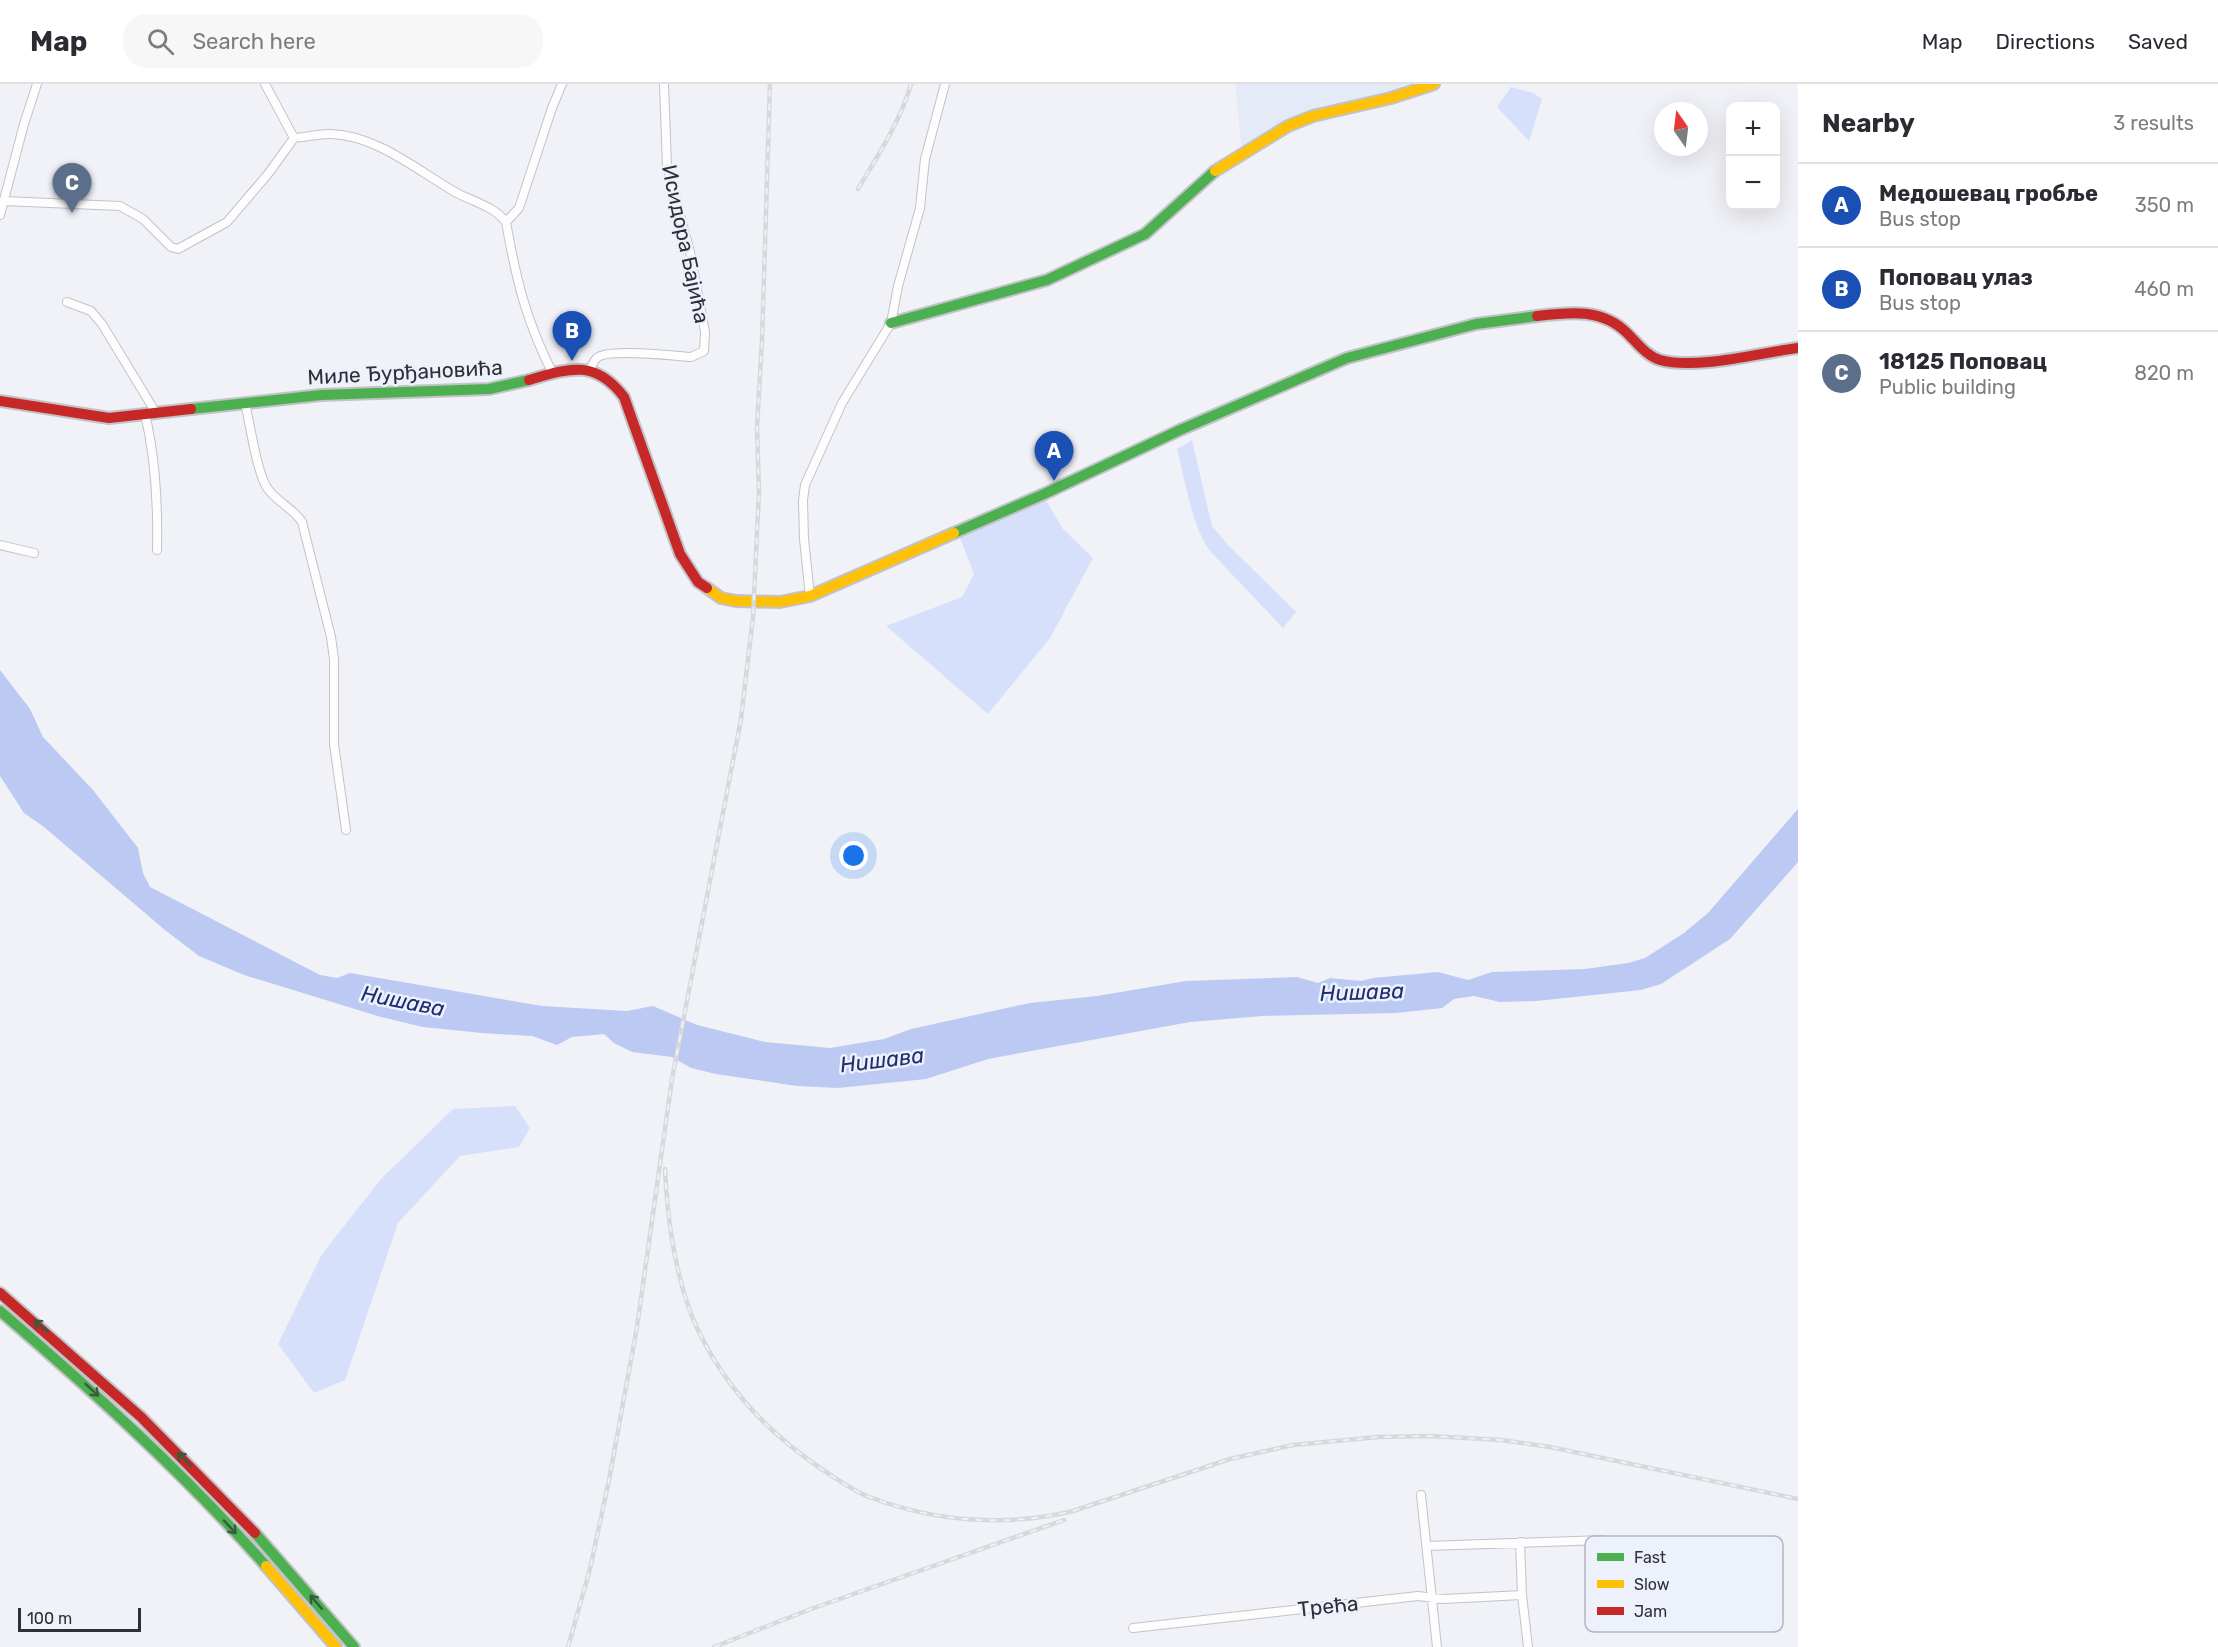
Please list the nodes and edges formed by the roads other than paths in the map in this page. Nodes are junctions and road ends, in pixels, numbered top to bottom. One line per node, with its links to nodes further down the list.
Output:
1 (36, 84): 8 (street)
2 (265, 84): 7 (street)
3 (562, 84): 10 (street)
4 (664, 84): 14 (street, Исидора Бајића)
5 (945, 84): 12 (street)
6 (1434, 84): 12 (street)
7 (294, 138): 8 (street); 10 (street)
8 (3, 201): 9 (street)
9 (0, 215)
10 (506, 222): 15 (street)
11 (67, 302): 18 (street)
12 (891, 323): 22 (street)
13 (1798, 348): 22 (street)
14 (590, 370): 15 (street, Миле Ђурђановића); 22 (street)
15 (553, 374): 17 (street, Миле Ђурђановића)
16 (0, 401): 18 (street, Миле Ђурђановића)
17 (245, 403): 18 (street, Миле Ђурђановића); 23 (street)
18 (151, 414): 20 (street)
19 (0, 545): 21 (street)
20 (157, 550)
21 (34, 553)
22 (810, 596)
23 (346, 830)
24 (0, 1293): 34 (street, one-way to 24)
25 (0, 1311): 33 (street, one-way to 33)
26 (1421, 1495): 29 (street)
27 (1585, 1540): 28 (street)
28 (1520, 1542): 29 (street); 30 (street)
29 (1427, 1546): 31 (street)
30 (1522, 1595): 31 (street, Трећа); 36 (street)
31 (1431, 1597): 32 (street, Трећа); 35 (street)
32 (1133, 1628)
33 (336, 1647)
34 (354, 1647)
35 (1437, 1647)
36 (1528, 1647)

